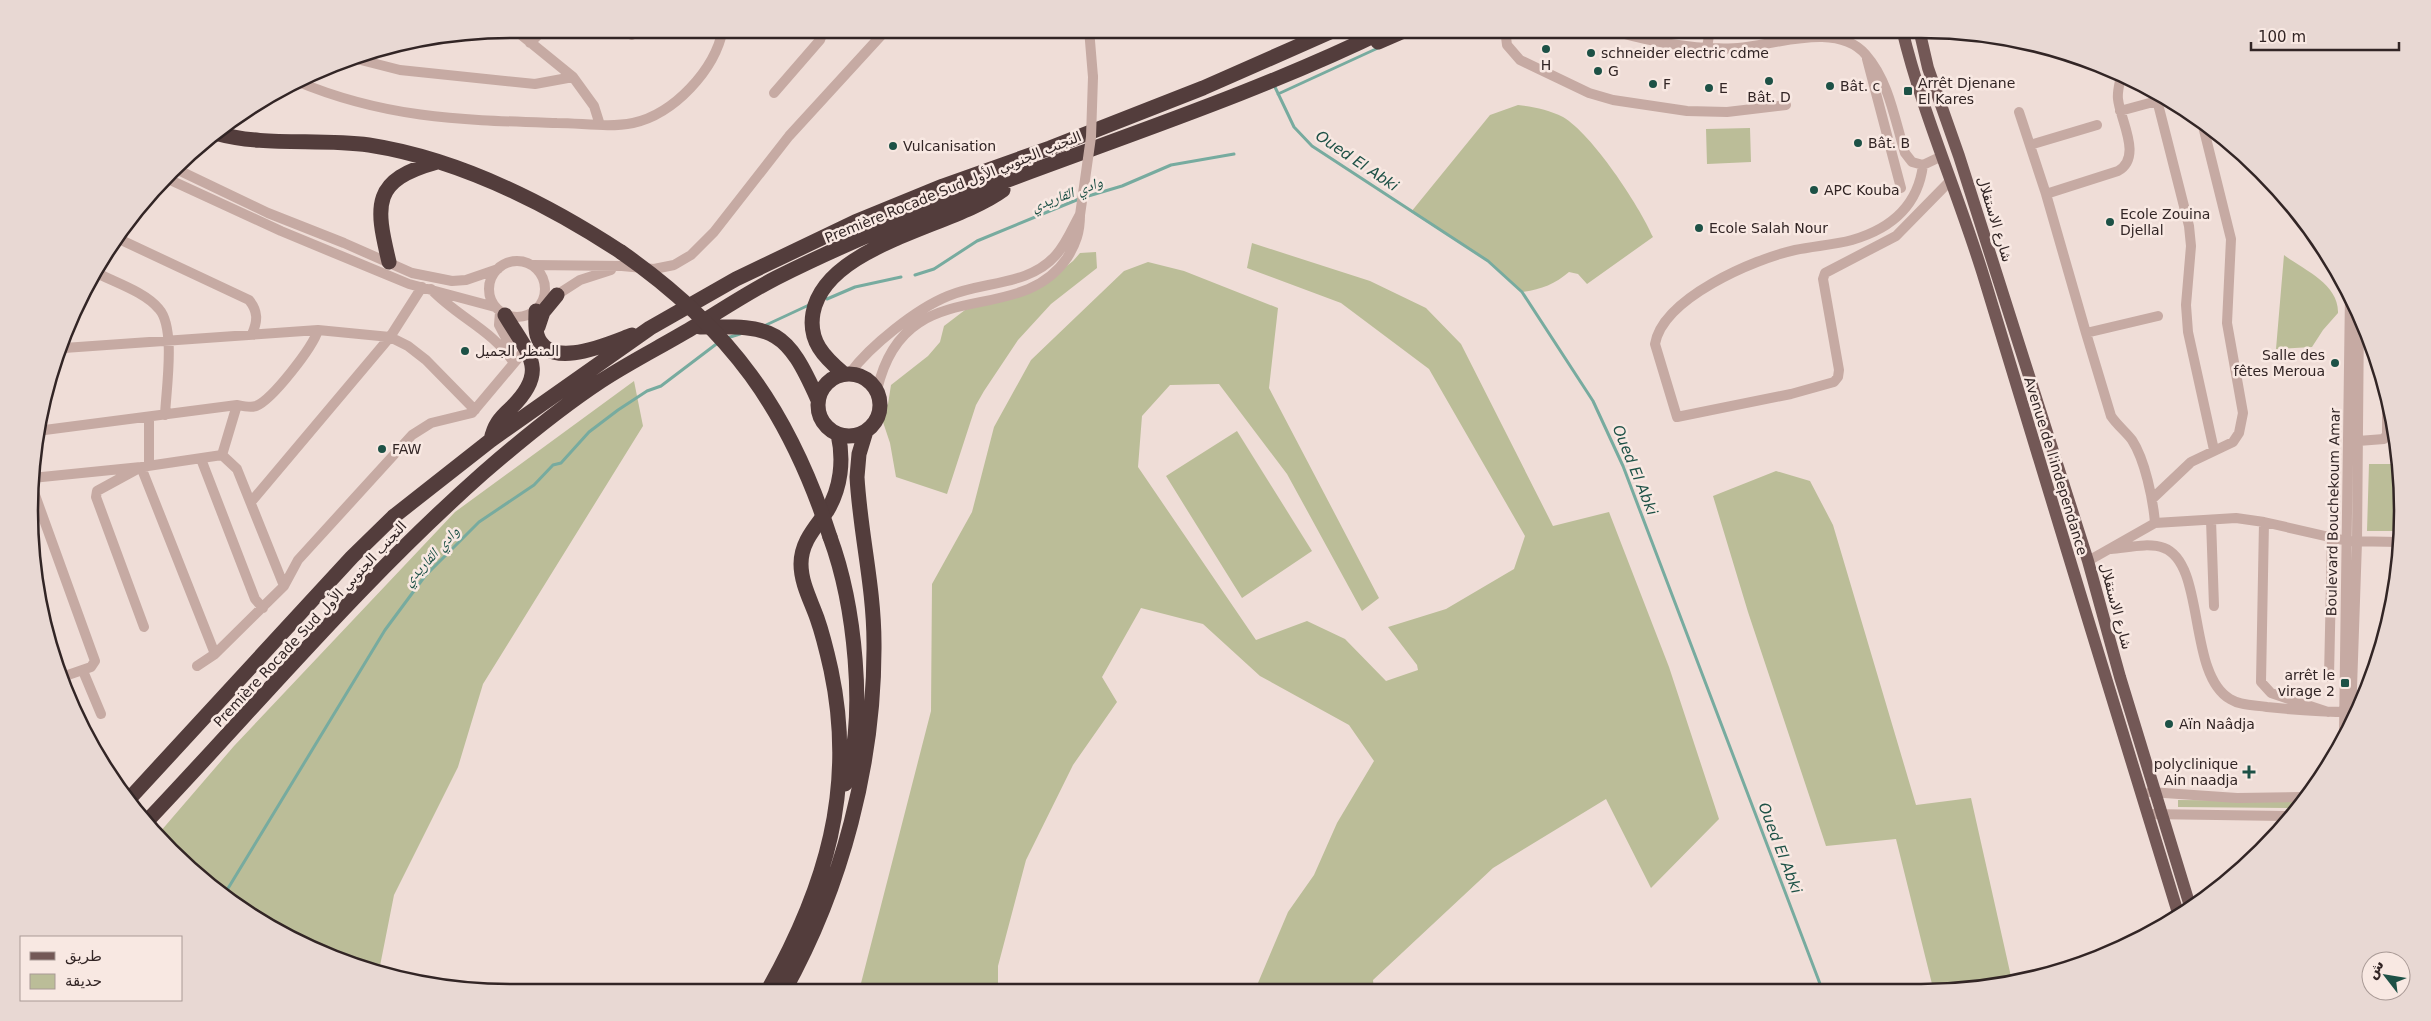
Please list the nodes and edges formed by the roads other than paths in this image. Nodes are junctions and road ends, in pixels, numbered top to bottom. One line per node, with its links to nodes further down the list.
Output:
1 (524, 38): 17 (street)
2 (535, 38): 17 (street)
3 (719, 38): 31 (street)
4 (821, 38): 24 (street)
5 (879, 38): 47 (street)
6 (1089, 38): 45 (street, bridge)
7 (1317, 38): 59 (highway, Première Rocade Sud التجنب الجنوبي الأول)
8 (1368, 38): 25 (highway, Première Rocade Sud التجنب الجنوبي الأول)
9 (1388, 38): 25 (highway)
10 (1506, 38): 28 (street)
11 (1637, 38): 18 (street)
12 (1709, 38): 18 (street)
13 (1807, 38): 18 (street)
14 (1836, 38): 19 (street)
15 (1904, 38): 36 (main road, Avenue de l'independance)
16 (1921, 38): 98 (main road, شارع الاستقلال)
17 (530, 43): 21 (street)
18 (1707, 48)
19 (1865, 53): 38 (street); 43 (street)
20 (365, 61): 21 (street)
21 (573, 77): 31 (street)
22 (2120, 82): 29 (street)
23 (304, 85): 31 (street)
24 (774, 94)
25 (1225, 98): 40 (highway, Première Rocade Sud التجنب الجنوبي الأول)
26 (2156, 100): 29 (street)
27 (2157, 101): 83 (street)
28 (1786, 105)
29 (2120, 111): 44 (street)
30 (2019, 112): 35 (street)
31 (600, 125)
32 (2096, 125): 35 (street)
33 (2205, 133): 83 (street)
34 (224, 135): 37 (highway)
35 (2030, 145): 44 (street)
36 (1942, 156): 38 (street); 41 (main road, Avenue de l'independance)
37 (437, 162): 47 (highway); 48 (highway)
38 (1923, 165): 41 (street)
39 (181, 171): 48 (street)
40 (1022, 176): 58 (highway, Première Rocade Sud التجنب الجنوبي الأول); 70 (highway)
41 (1950, 180): 113 (main road, Avenue de l'independance)
42 (172, 181): 52 (street)
43 (1901, 188)
44 (2046, 194): 62 (street)
45 (1080, 215): 70 (street); 71 (street)
46 (122, 241): 63 (street)
47 (622, 259): 49 (street); 53 (street); 112 (highway, bridge)
48 (389, 262): 50 (street)
49 (533, 266): 50 (street); 54 (street)
50 (498, 269): 55 (street)
51 (100, 275): 66 (street)
52 (427, 288): 55 (street); 65 (street); 69 (street)
53 (557, 295): 54 (street); 61 (highway)
54 (538, 309): 55 (street); 61 (highway)
55 (500, 311): 68 (highway); 69 (street)
56 (2350, 313): 95 (street, Boulevard Bouchekoum Amar)
57 (2158, 316): 62 (street)
58 (694, 327): 72 (highway); 122 (highway, Première Rocade Sud التجنب الجنوبي الأول)
59 (650, 328): 61 (highway); 81 (highway, Première Rocade Sud التجنب الجنوبي الأول)
60 (318, 330): 63 (street); 65 (street); 73 (street)
61 (537, 333)
62 (2086, 333): 88 (street)
63 (252, 334): 66 (street)
64 (2359, 334): 82 (street)
65 (390, 337): 74 (street); 89 (street)
66 (168, 340): 67 (street); 75 (street)
67 (67, 348)
68 (526, 350): 69 (street); 81 (highway)
69 (512, 359): 74 (street)
70 (847, 373): 71 (highway); 72 (highway)
71 (877, 390): 78 (highway)
72 (818, 400): 79 (highway)
73 (237, 406): 75 (street); 84 (street)
74 (475, 410): 99 (street)
75 (165, 415): 76 (street)
76 (149, 417): 77 (street); 86 (street)
77 (45, 430)
78 (866, 431): 79 (highway); 118 (highway)
79 (838, 434): 117 (highway)
80 (2387, 435): 82 (street)
81 (491, 440): 115 (highway, Première Rocade Sud التجنب الجنوبي الأول)
82 (2358, 441): 95 (street)
83 (2214, 450): 88 (street)
84 (222, 455): 85 (street); 89 (street)
85 (202, 459): 86 (street); 101 (street)
86 (145, 466): 87 (street); 102 (street); 103 (street)
87 (39, 477)
88 (2152, 499): 93 (street)
89 (251, 502): 99 (street)
90 (38, 504): 105 (street)
91 (2211, 520): 92 (street); 93 (street); 100 (street)
92 (2264, 522): 94 (street); 109 (street)
93 (2155, 523): 97 (street)
94 (2332, 537): 95 (street); 107 (street)
95 (2352, 541): 96 (street); 108 (street)
96 (2392, 542)
97 (2110, 549): 98 (street); 109 (street)
98 (2088, 561): 114 (main road, شارع الاستقلال)
99 (284, 586): 101 (street)
100 (2214, 606)
101 (263, 608): 103 (street)
102 (144, 626)
103 (215, 654): 104 (street)
104 (196, 666)
105 (82, 671): 106 (street); 111 (street)
106 (68, 675)
107 (2329, 677)
108 (2350, 708)
109 (2328, 712): 110 (street)
110 (2348, 713)
111 (100, 714)
112 (851, 766): 117 (highway); 118 (highway)
113 (2141, 792): 114 (street); 119 (main road, Avenue de l'independance)
114 (2156, 792): 116 (street); 120 (main road, شارع الاستقلال)
115 (133, 795)
116 (2297, 797)
117 (838, 804): 125 (highway)
118 (854, 807): 126 (highway)
119 (2147, 814): 120 (street); 124 (main road, Avenue de l'independance)
120 (2162, 815): 121 (street); 123 (main road, شارع الاستقلال)
121 (2281, 816)
122 (151, 817)
123 (2188, 900)
124 (2176, 908)
125 (771, 984)
126 (788, 984)

